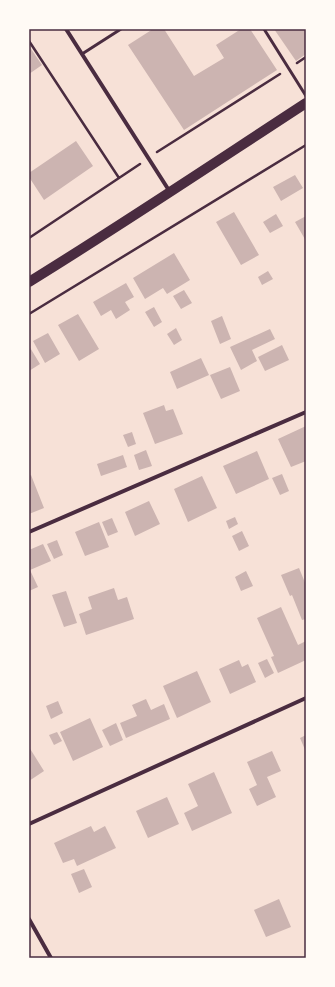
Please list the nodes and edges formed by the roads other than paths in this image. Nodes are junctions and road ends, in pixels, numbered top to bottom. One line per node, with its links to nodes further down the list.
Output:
1 (66, 29): 4 (street)
2 (121, 29): 4 (lane)
3 (264, 29): 5 (lane)
4 (82, 54): 7 (street)
5 (306, 96)
6 (306, 103): 7 (main road)
7 (170, 192): 8 (main road)
8 (29, 282)
9 (306, 412): 10 (street)
10 (29, 532)
11 (306, 698): 12 (street)
12 (29, 824)
13 (29, 919): 14 (street)
14 (51, 958)

